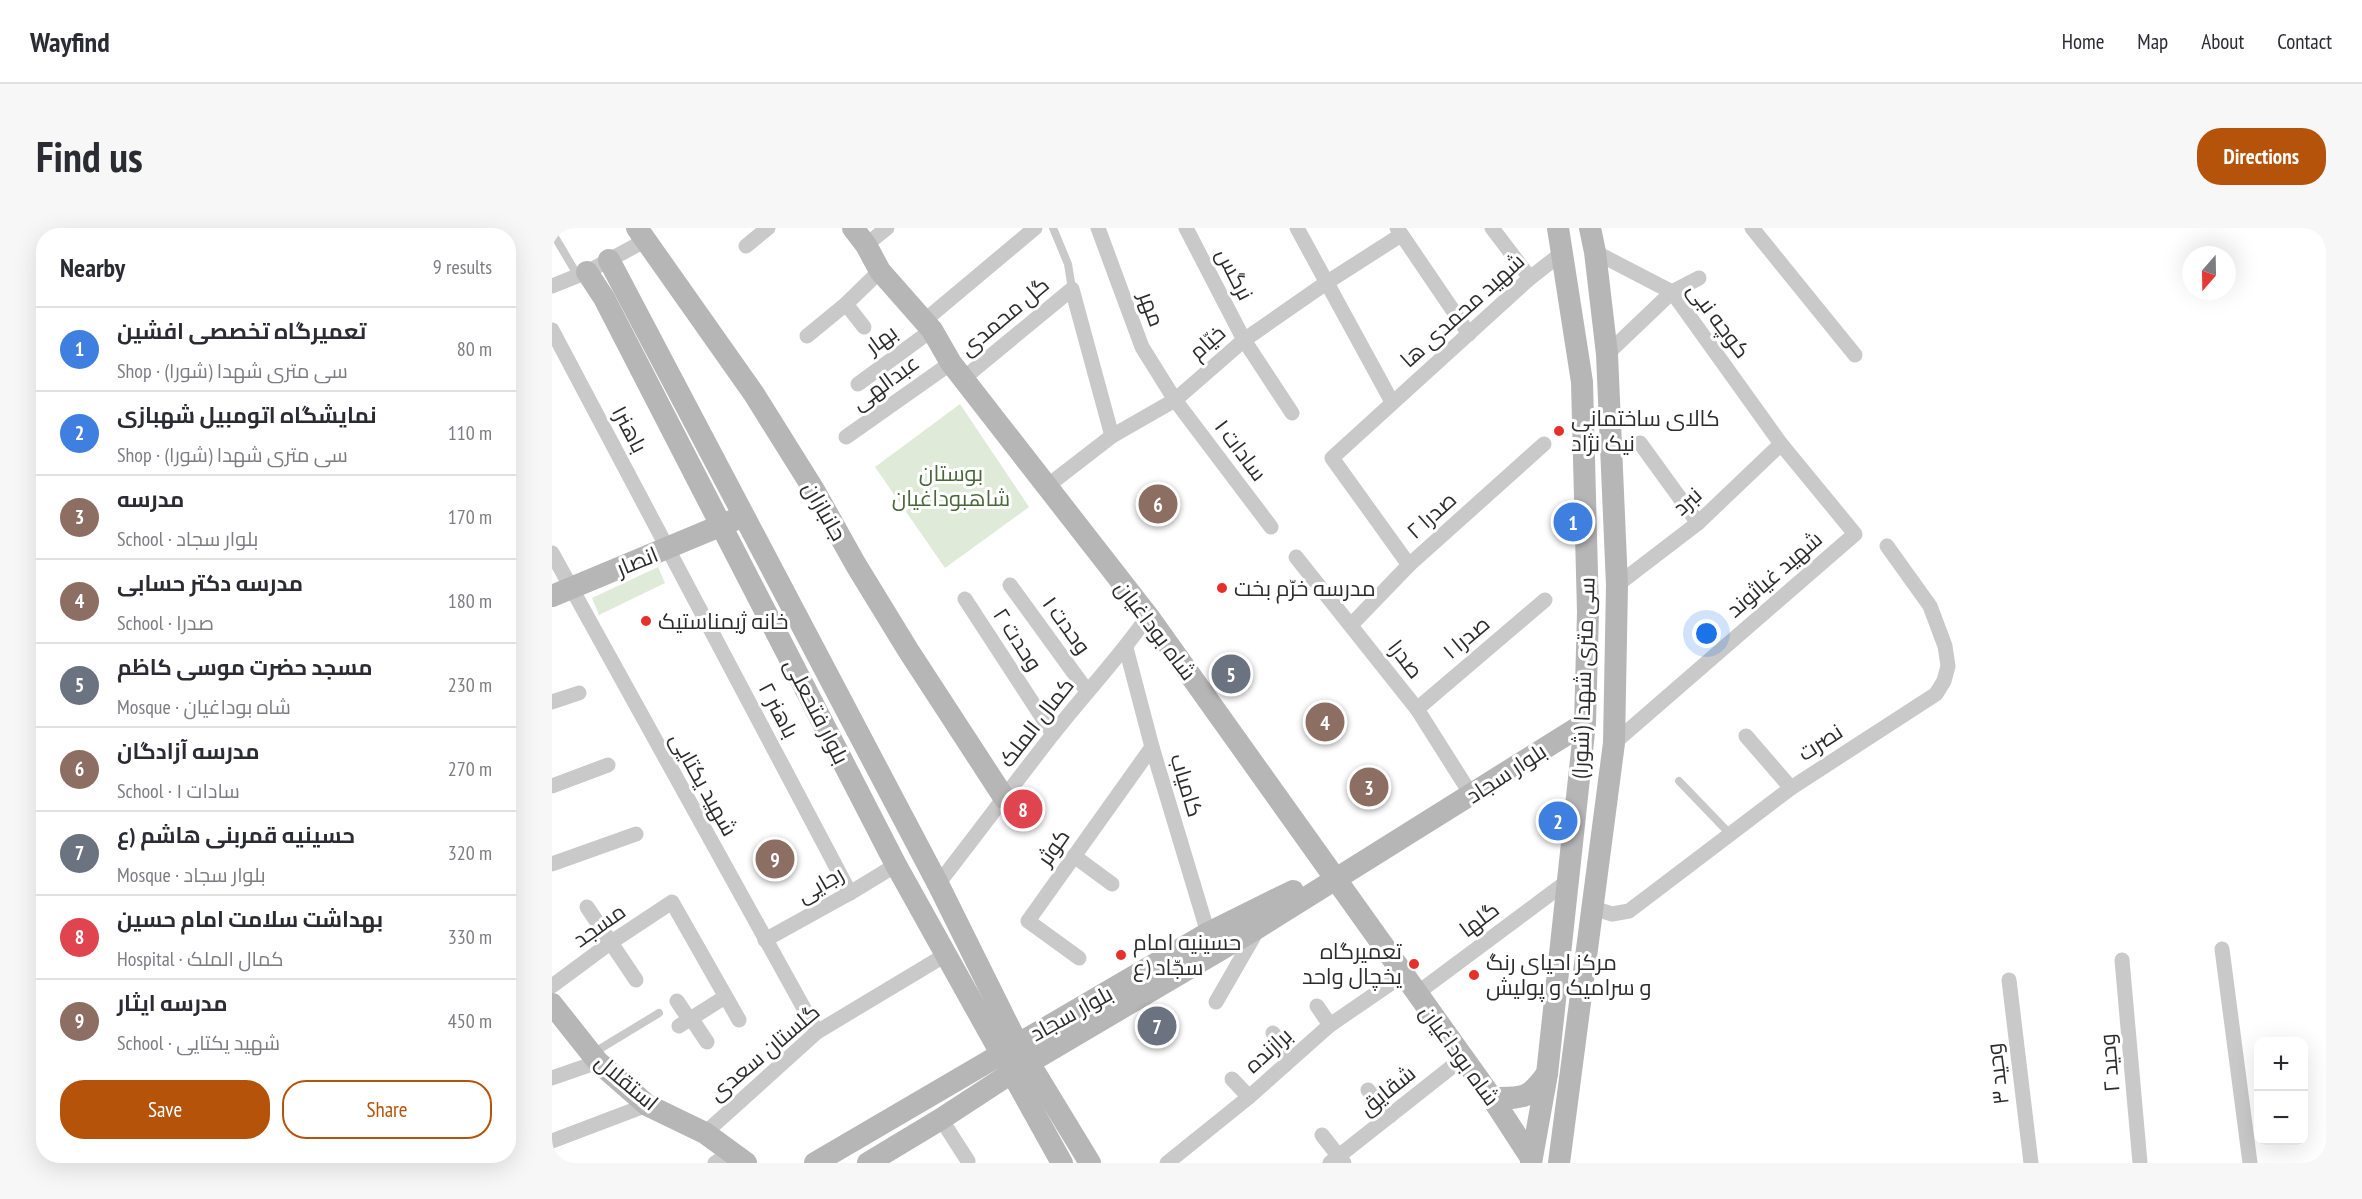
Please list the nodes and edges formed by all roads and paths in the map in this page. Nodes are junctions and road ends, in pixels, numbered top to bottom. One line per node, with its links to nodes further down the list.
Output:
1 (768, 228): 16 (street)
2 (887, 228): 15 (street)
3 (1035, 228): 30 (street, بهار)
4 (1053, 228): 26 (lane)
5 (1098, 228): 40 (street, مهر)
6 (1186, 228): 35 (street, نرگس)
7 (1297, 228): 24 (street)
8 (1492, 228): 22 (street)
9 (1558, 228): 18 (main road, سی متری شهدا (شورا))
10 (1590, 228): 17 (main road, سی متری شهدا (شورا))
11 (1752, 228): 37 (street)
12 (552, 232): 21 (lane)
13 (1399, 232): 24 (street, خیّام); 33 (street)
14 (642, 234): 19 (street); 83 (main road, جانبازان)
15 (860, 236): 20 (main road, شاه بوداغیان)
16 (749, 238)
17 (1595, 252): 27 (street, کوچه نبی); 36 (main road, سی متری شهدا (شورا))
18 (1562, 253): 22 (street, شهید محمدی ها); 50 (main road, سی متری شهدا (شورا))
19 (609, 260): 21 (street); 28 (main road, بلوار فتحعلی)
20 (880, 271): 29 (street); 30 (main road, شاه بوداغیان)
21 (583, 274): 25 (street); 28 (main road, بلوار فتحعلی)
22 (1530, 278): 33 (street, شهید محمدی ها)
23 (1699, 278): 27 (street)
24 (1326, 283): 35 (street, خیّام); 41 (street)
25 (552, 286)
26 (1072, 289): 38 (street, گل محمدی); 43 (street)
27 (1672, 292): 36 (street); 47 (street, کوچه نبی)
28 (614, 294): 51 (main road, بلوار فتحعلی); 53 (main road, بلوار فتحعلی)
29 (846, 304): 31 (street); 34 (street)
30 (928, 326): 38 (main road, شاه بوداغیان); 39 (street, بهار)
31 (864, 327)
32 (552, 330): 57 (street, باهنر۱)
33 (1469, 334): 41 (street, شهید محمدی ها)
34 (807, 336)
35 (1244, 340): 40 (street, خیّام); 42 (street, نرگس)
36 (1606, 354): 49 (main road, سی متری شهدا (شورا))
37 (1855, 355)
38 (957, 370): 44 (street, عبدالهی); 48 (main road, شاه بوداغیان)
39 (858, 384)
40 (1175, 400): 43 (street, خیّام); 54 (street, سادات ۱)
41 (1392, 402): 60 (street, شهید محمدی ها)
42 (1292, 413)
43 (1112, 436): 48 (street, خیّام)
44 (846, 437)
45 (1640, 443): 52 (street)
46 (1544, 444): 60 (street, صدرا ۲)
47 (1781, 444): 52 (street, نبرد); 55 (street, کوچه نبی)
48 (1046, 487): 66 (main road, شاه بوداغیان)
49 (1613, 509): 50 (main road); 62 (main road, سی متری شهدا (شورا))
50 (1586, 512): 73 (main road, سی متری شهدا (شورا))
51 (745, 516): 53 (main road, انصار); 91 (main road, بلوار فتحعلی)
52 (1698, 524): 62 (street, نبرد)
53 (721, 526): 57 (main road, انصار); 88 (main road, بلوار فتحعلی)
54 (1271, 526)
55 (1855, 534): 76 (street, شهید غیاثوند)
56 (1887, 546): 81 (street, نصرت)
57 (668, 548): 63 (main road, انصار); 93 (street, باهنر ۲)
58 (552, 553): 63 (street, شهید یکتایی)
59 (1296, 557): 67 (street, صدرا)
60 (1408, 566): 67 (street, صدرا ۲)
61 (1010, 585): 69 (street, وحدت ۱)
62 (1617, 585): 76 (main road, سی متری شهدا (شورا))
63 (561, 592): 98 (street, شهید یکتایی)
64 (966, 599): 74 (street, وحدت ۲)
65 (1545, 600): 72 (street, صدرا ۱)
66 (1148, 616): 68 (street, کمال الملک); 89 (main road, شاه بوداغیان)
67 (1351, 625): 72 (street, صدرا)
68 (1126, 648): 69 (street, کمال الملک); 77 (street, کامیاب)
69 (1087, 691): 74 (street, کمال الملک)
70 (579, 693): 71 (street)
71 (552, 702)
72 (1417, 709): 82 (street, صدرا)
73 (1585, 723): 82 (main road, بلوار سجاد); 90 (main road, سی متری شهدا (شورا))
74 (1053, 734): 83 (street, کمال الملک)
75 (1746, 736): 81 (street)
76 (1614, 743): 95 (main road, سی متری شهدا (شورا))
77 (1152, 747): 86 (street, کوثر); 97 (street, کامیاب)
78 (608, 765): 80 (street)
79 (1679, 782): 85 (lane)
80 (552, 786)
81 (1791, 788): 85 (street, نصرت)
82 (1472, 796): 89 (main road, بلوار سجاد)
83 (1005, 799): 91 (street, کمال الملک)
84 (636, 834): 87 (street)
85 (1730, 834): 95 (street, نصرت)
86 (1074, 856): 92 (street); 102 (street, کوثر)
87 (552, 864)
88 (896, 865): 93 (street, رجایی); 101 (main road, بلوار فتحعلی)
89 (1335, 879): 96 (main road, بلوار سجاد); 97 (main road, بلوار سجاد); 104 (main road, شاه بوداغیان)
90 (1569, 880): 108 (street, گلها); 127 (main road, سی متری شهدا (شورا))
91 (938, 884): 122 (main road, بلوار فتحعلی)
92 (1112, 884)
93 (850, 893): 98 (street, رجایی)
94 (587, 907): 99 (street)
95 (1593, 908): 148 (main road, سی متری شهدا (شورا))
96 (1259, 927): 111 (main road, بلوار سجاد); 112 (street)
97 (1208, 933): 111 (main road, بلوار سجاد)
98 (765, 940): 119 (street, شهید یکتایی)
99 (610, 943): 105 (street); 107 (street, مسجد); 109 (street, مسجد)
100 (2222, 950): 151 (street)
101 (947, 954): 119 (street, گلستان سعدی); 122 (main road, بلوار فتحعلی)
102 (1079, 958)
103 (2122, 960): 150 (street, وحید ۲)
104 (1403, 975): 108 (main road, شاه بوداغیان); 118 (street, برازنده)
105 (636, 980)
106 (2009, 980): 149 (street, وحید ۳)
107 (552, 986)
108 (1416, 994): 124 (main road, شاه بوداغیان)
109 (725, 997): 116 (street); 117 (street)
110 (677, 1001): 117 (street)
111 (1113, 1002): 122 (main road, بلوار سجاد); 126 (main road, بلوار سجاد)
112 (1216, 1002)
113 (552, 1004): 123 (main road, استقلال)
114 (1317, 1006): 118 (street)
115 (658, 1012): 123 (lane)
116 (739, 1020)
117 (686, 1021): 121 (street)
118 (1329, 1026): 125 (street, برازنده)
119 (817, 1032): 136 (street, گلستان سعدی)
120 (1273, 1034): 125 (street)
121 (707, 1042)
122 (1010, 1048): 126 (main road); 143 (main road, بلوار سجاد)
123 (595, 1058): 128 (street); 133 (main road, استقلال)
124 (1463, 1058): 132 (main road, شاه بوداغیان); 134 (street, شقایق)
125 (1290, 1059): 131 (street, برازنده)
126 (1022, 1067): 135 (main road, بلوار سجاد); 145 (main road); 146 (main road)
127 (1547, 1074): 132 (main road); 142 (main road, سی متری شهدا (شورا))
128 (552, 1078)
129 (1232, 1079): 131 (street)
130 (1368, 1090): 134 (street)
131 (1249, 1097): 147 (street, برازنده)
132 (1492, 1098): 142 (main road, شاه بوداغیان)
133 (647, 1105): 136 (main road, استقلال); 138 (street)
134 (1390, 1116): 141 (street, شقایق)
135 (941, 1119): 140 (street); 144 (main road, بلوار سجاد)
136 (705, 1132): 139 (main road, استقلال)
137 (1322, 1135): 141 (street)
138 (552, 1141)
139 (731, 1159)
140 (968, 1161)
141 (1338, 1161)
142 (1531, 1161)
143 (815, 1163)
144 (868, 1163)
145 (1062, 1163)
146 (1090, 1163)
147 (1167, 1163)
148 (1559, 1163)
149 (2031, 1163)
150 (2140, 1163)
151 (2250, 1163)

